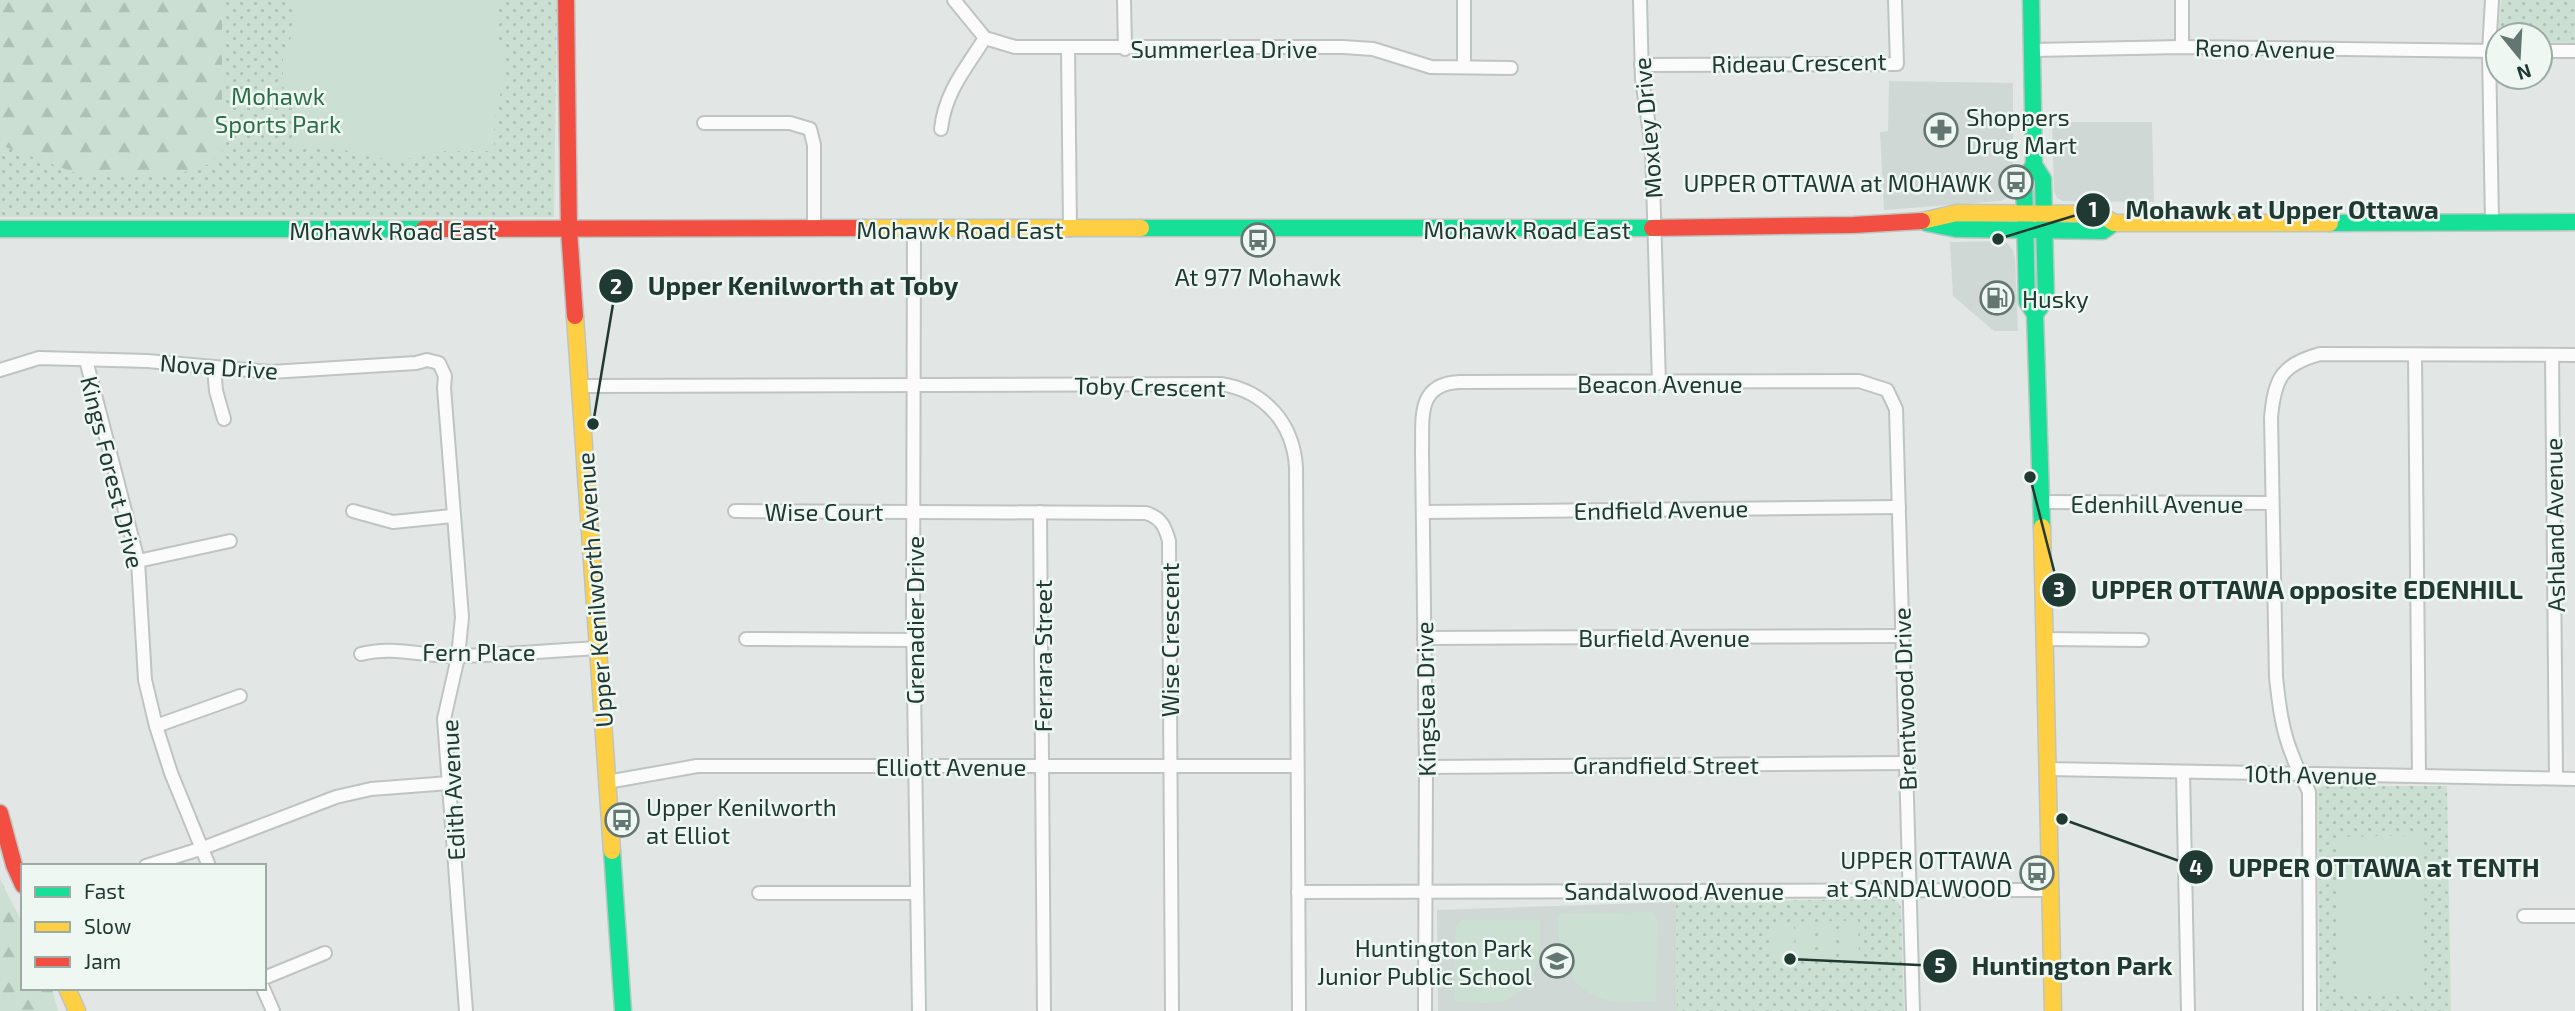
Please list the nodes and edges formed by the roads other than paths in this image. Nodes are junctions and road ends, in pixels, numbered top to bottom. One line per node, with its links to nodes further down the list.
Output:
1 (566, 0): 34 (main road, Upper Kenilworth Avenue)
2 (954, 0): 11 (street)
3 (1124, 0): 14 (street)
4 (1464, 0): 20 (street)
5 (1640, 0): 19 (street, Moxley Drive)
6 (1895, 0): 19 (street, Rideau Crescent)
7 (2031, 0): 15 (main road)
8 (2182, 0): 12 (street)
9 (2492, 0): 10 (street)
10 (2492, 21)
11 (985, 38): 13 (street, Summerlea Drive); 24 (street)
12 (2182, 47): 15 (street, Reno Avenue); 16 (street, Reno Avenue)
13 (1068, 48): 14 (street, Summerlea Drive); 35 (street)
14 (1125, 49): 20 (street, Summerlea Drive)
15 (2031, 50): 25 (main road)
16 (2484, 51)
17 (2554, 51): 18 (street)
18 (2575, 51)
19 (1641, 65): 30 (street, Moxley Drive)
20 (1464, 67): 21 (street, Summerlea Drive)
21 (1511, 68)
22 (2493, 91): 28 (street)
23 (704, 123): 32 (street)
24 (941, 129)
25 (2034, 165): 26 (main road); 27 (main road)
26 (2024, 222): 27 (main road, Mohawk Road East); 30 (main road, Mohawk Road East); 36 (main road)
27 (2044, 222): 28 (main road, Mohawk Road East); 36 (main road)
28 (2492, 222): 29 (main road, Mohawk Road East)
29 (2575, 222)
30 (1655, 228): 35 (main road, Mohawk Road East); 44 (street, Moxley Drive)
31 (0, 229): 34 (main road, Mohawk Road East)
32 (814, 229): 33 (main road, Mohawk Road East); 34 (main road, Mohawk Road East)
33 (914, 229): 35 (main road, Mohawk Road East); 45 (street, Grenadier Drive)
34 (569, 230): 46 (main road, Upper Kenilworth Avenue)
35 (1070, 230)
36 (2035, 314): 50 (main road)
37 (2416, 355): 38 (street); 51 (street); 81 (street)
38 (2552, 355): 39 (street); 82 (street, Ashland Avenue)
39 (2575, 355)
40 (86, 360): 42 (street, Nova Drive); 43 (street, Nova Drive); 60 (street, Kings Forest Drive)
41 (439, 363): 42 (street, Nova Drive); 58 (street, Edith Avenue)
42 (214, 368): 49 (street)
43 (0, 370)
44 (1659, 383): 47 (street, Beacon Avenue); 48 (street, Beacon Avenue)
45 (914, 385): 46 (street, Toby Crescent); 55 (street, Grenadier Drive); 75 (street, Toby Crescent)
46 (581, 386): 67 (main road, Upper Kenilworth Avenue)
47 (1433, 390): 57 (street, Kingslea Drive)
48 (1887, 390): 52 (street, Brentwood Drive)
49 (224, 419)
50 (2041, 502): 51 (street, Edenhill Avenue); 64 (main road)
51 (2272, 503): 80 (street)
52 (1899, 507): 57 (street, Endfield Avenue); 61 (street, Brentwood Drive)
53 (353, 511): 58 (street)
54 (735, 511): 55 (street, Wise Court)
55 (914, 512): 56 (street, Wise Crescent); 65 (street, Grenadier Drive)
56 (1040, 512): 74 (street, Ferrara Street); 76 (street, Wise Crescent)
57 (1423, 512): 62 (street, Kingslea Drive)
58 (452, 516): 69 (street, Edith Avenue)
59 (230, 541): 60 (street)
60 (138, 561): 71 (street, Kings Forest Drive)
61 (1903, 636): 62 (street, Burfield Avenue); 72 (street, Brentwood Drive)
62 (1424, 638): 77 (street, Kingslea Drive)
63 (746, 639): 65 (street)
64 (2044, 639): 66 (street); 78 (main road)
65 (914, 640): 73 (street, Grenadier Drive)
66 (2142, 640)
67 (596, 648): 69 (street, Fern Place); 84 (main road, Upper Kenilworth Avenue)
68 (361, 654): 69 (street, Fern Place)
69 (458, 656): 85 (street, Edith Avenue)
70 (240, 696): 71 (street)
71 (156, 726): 87 (street, Kings Forest Drive)
72 (1906, 763): 77 (street, Grandfield Street); 91 (street, Brentwood Drive)
73 (915, 766): 74 (street, Elliott Avenue); 84 (street, Elliott Avenue); 96 (street, Grenadier Drive)
74 (1042, 766): 76 (street, Elliott Avenue); 108 (street, Ferrara Street)
75 (1296, 766): 76 (street, Elliott Avenue); 93 (street, Toby Crescent)
76 (1170, 767): 109 (street, Wise Crescent)
77 (1426, 767): 94 (street, Kingslea Drive)
78 (2047, 769): 79 (street, 10th Avenue); 92 (main road)
79 (2183, 772): 80 (street, 10th Avenue); 114 (street)
80 (2302, 774): 81 (street, 10th Avenue); 115 (street)
81 (2419, 776): 82 (street, 10th Avenue)
82 (2556, 778): 83 (street, 10th Avenue)
83 (2575, 779)
84 (607, 782): 106 (main road, Upper Kenilworth Avenue)
85 (449, 783): 87 (street); 105 (street, Edith Avenue)
86 (0, 813): 90 (main road)
87 (202, 848): 88 (street); 89 (street, Kings Forest Drive)
88 (152, 864)
89 (208, 864)
90 (21, 881)
91 (1909, 890): 92 (street, Sandalwood Avenue); 94 (street, Sandalwood Avenue); 112 (street, Brentwood Drive)
92 (2050, 890): 113 (main road)
93 (1298, 892): 94 (street, Sandalwood Avenue); 110 (street, Toby Crescent)
94 (1426, 892): 111 (street, Kingslea Drive)
95 (758, 893): 96 (street)
96 (917, 893): 107 (street, Grenadier Drive)
97 (2524, 916): 98 (street)
98 (2575, 916)
99 (325, 953): 100 (street)
100 (266, 977)
101 (68, 990): 103 (main road)
102 (264, 990): 104 (street)
103 (77, 1011)
104 (273, 1011)
105 (466, 1011)
106 (624, 1011)
107 (919, 1011)
108 (1044, 1011)
109 (1172, 1011)
110 (1299, 1011)
111 (1425, 1011)
112 (1913, 1011)
113 (2053, 1011)
114 (2188, 1011)
115 (2310, 1011)

